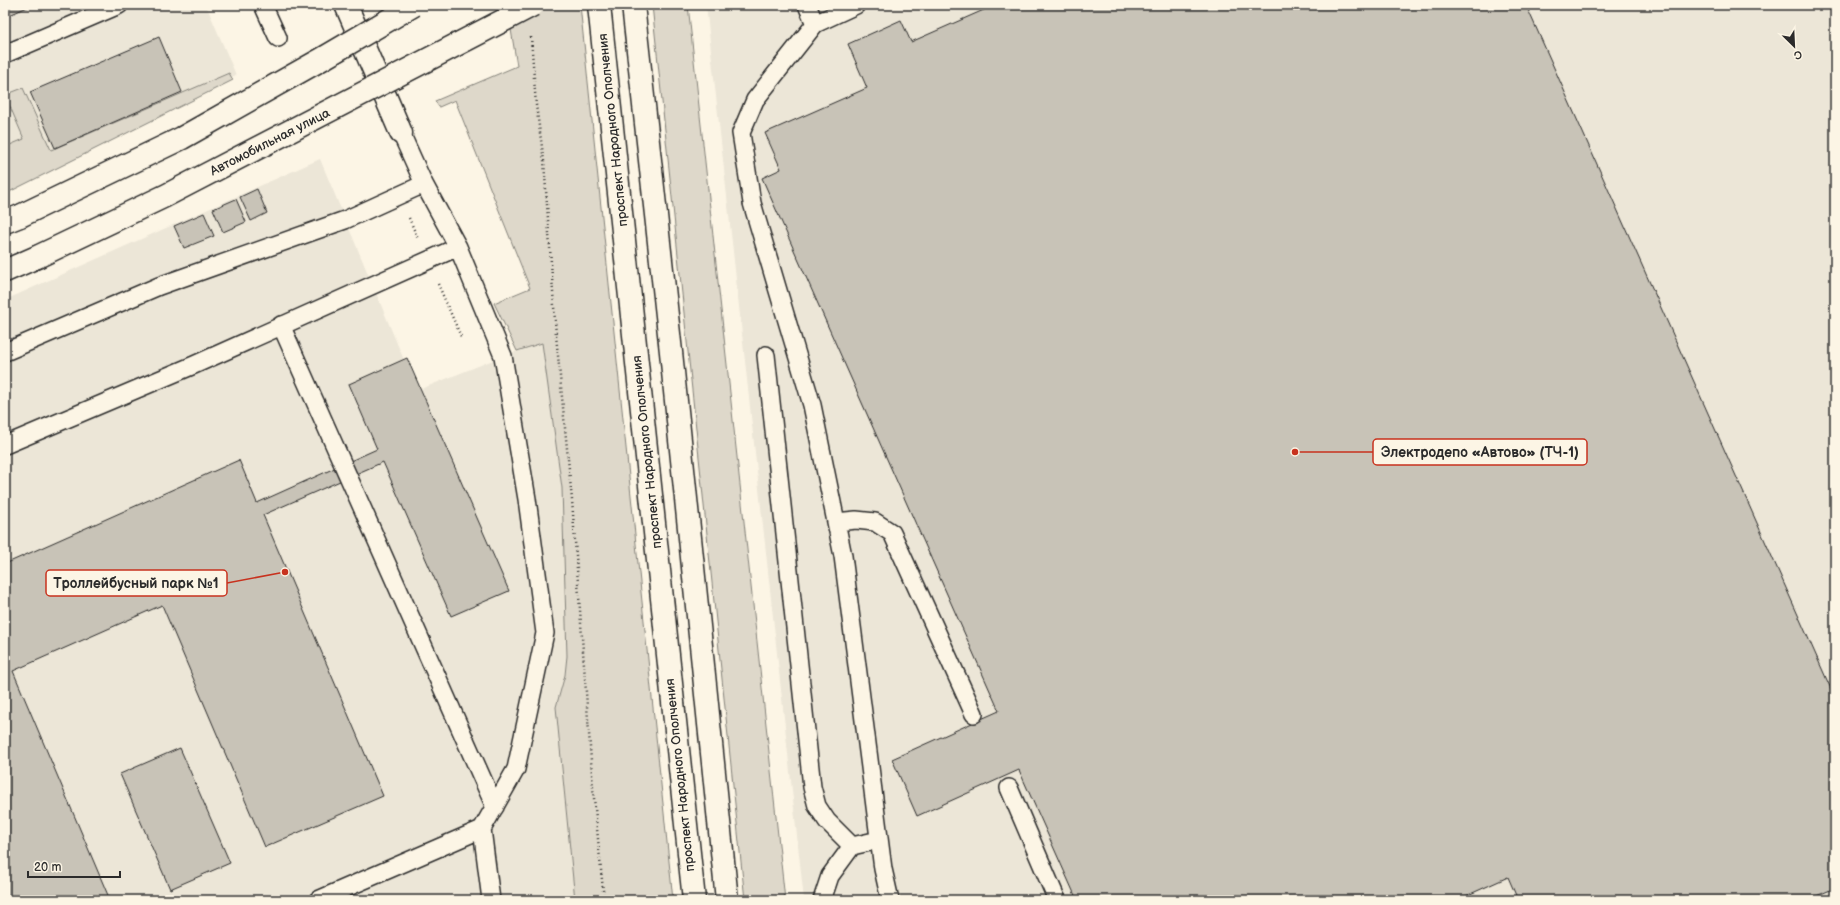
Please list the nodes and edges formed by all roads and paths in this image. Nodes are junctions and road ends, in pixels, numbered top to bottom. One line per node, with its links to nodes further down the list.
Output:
1 (119, 5): 13 (lane)
2 (263, 5): 12 (lane)
3 (346, 5): 14 (main road)
4 (414, 5): 16 (main road, bridge)
5 (533, 5): 18 (main road, Автомобильная улица, bridge)
6 (600, 5): 33 (main road, проспект Народного Ополчения)
7 (633, 5): 34 (main road)
8 (807, 5): 10 (lane)
9 (856, 5): 10 (lane)
10 (815, 24): 23 (lane)
11 (531, 37): 32 (path)
12 (278, 38)
13 (5, 54)
14 (401, 133): 15 (lane)
15 (424, 184): 17 (lane); 20 (lane)
16 (12, 219)
17 (458, 247): 19 (lane); 26 (lane)
18 (5, 271)
19 (281, 325): 22 (lane); 26 (lane)
20 (5, 352)
21 (766, 355): 29 (lane)
22 (5, 445)
23 (836, 522): 24 (lane); 28 (lane)
24 (974, 714)
25 (1009, 788): 37 (lane)
26 (495, 807): 27 (lane)
27 (482, 829): 30 (lane); 31 (lane)
28 (879, 840): 29 (lane); 36 (lane)
29 (852, 846): 35 (lane)
30 (318, 900)
31 (491, 900)
32 (604, 900)
33 (694, 900)
34 (727, 900)
35 (822, 900)
36 (890, 900)
37 (1057, 900)

